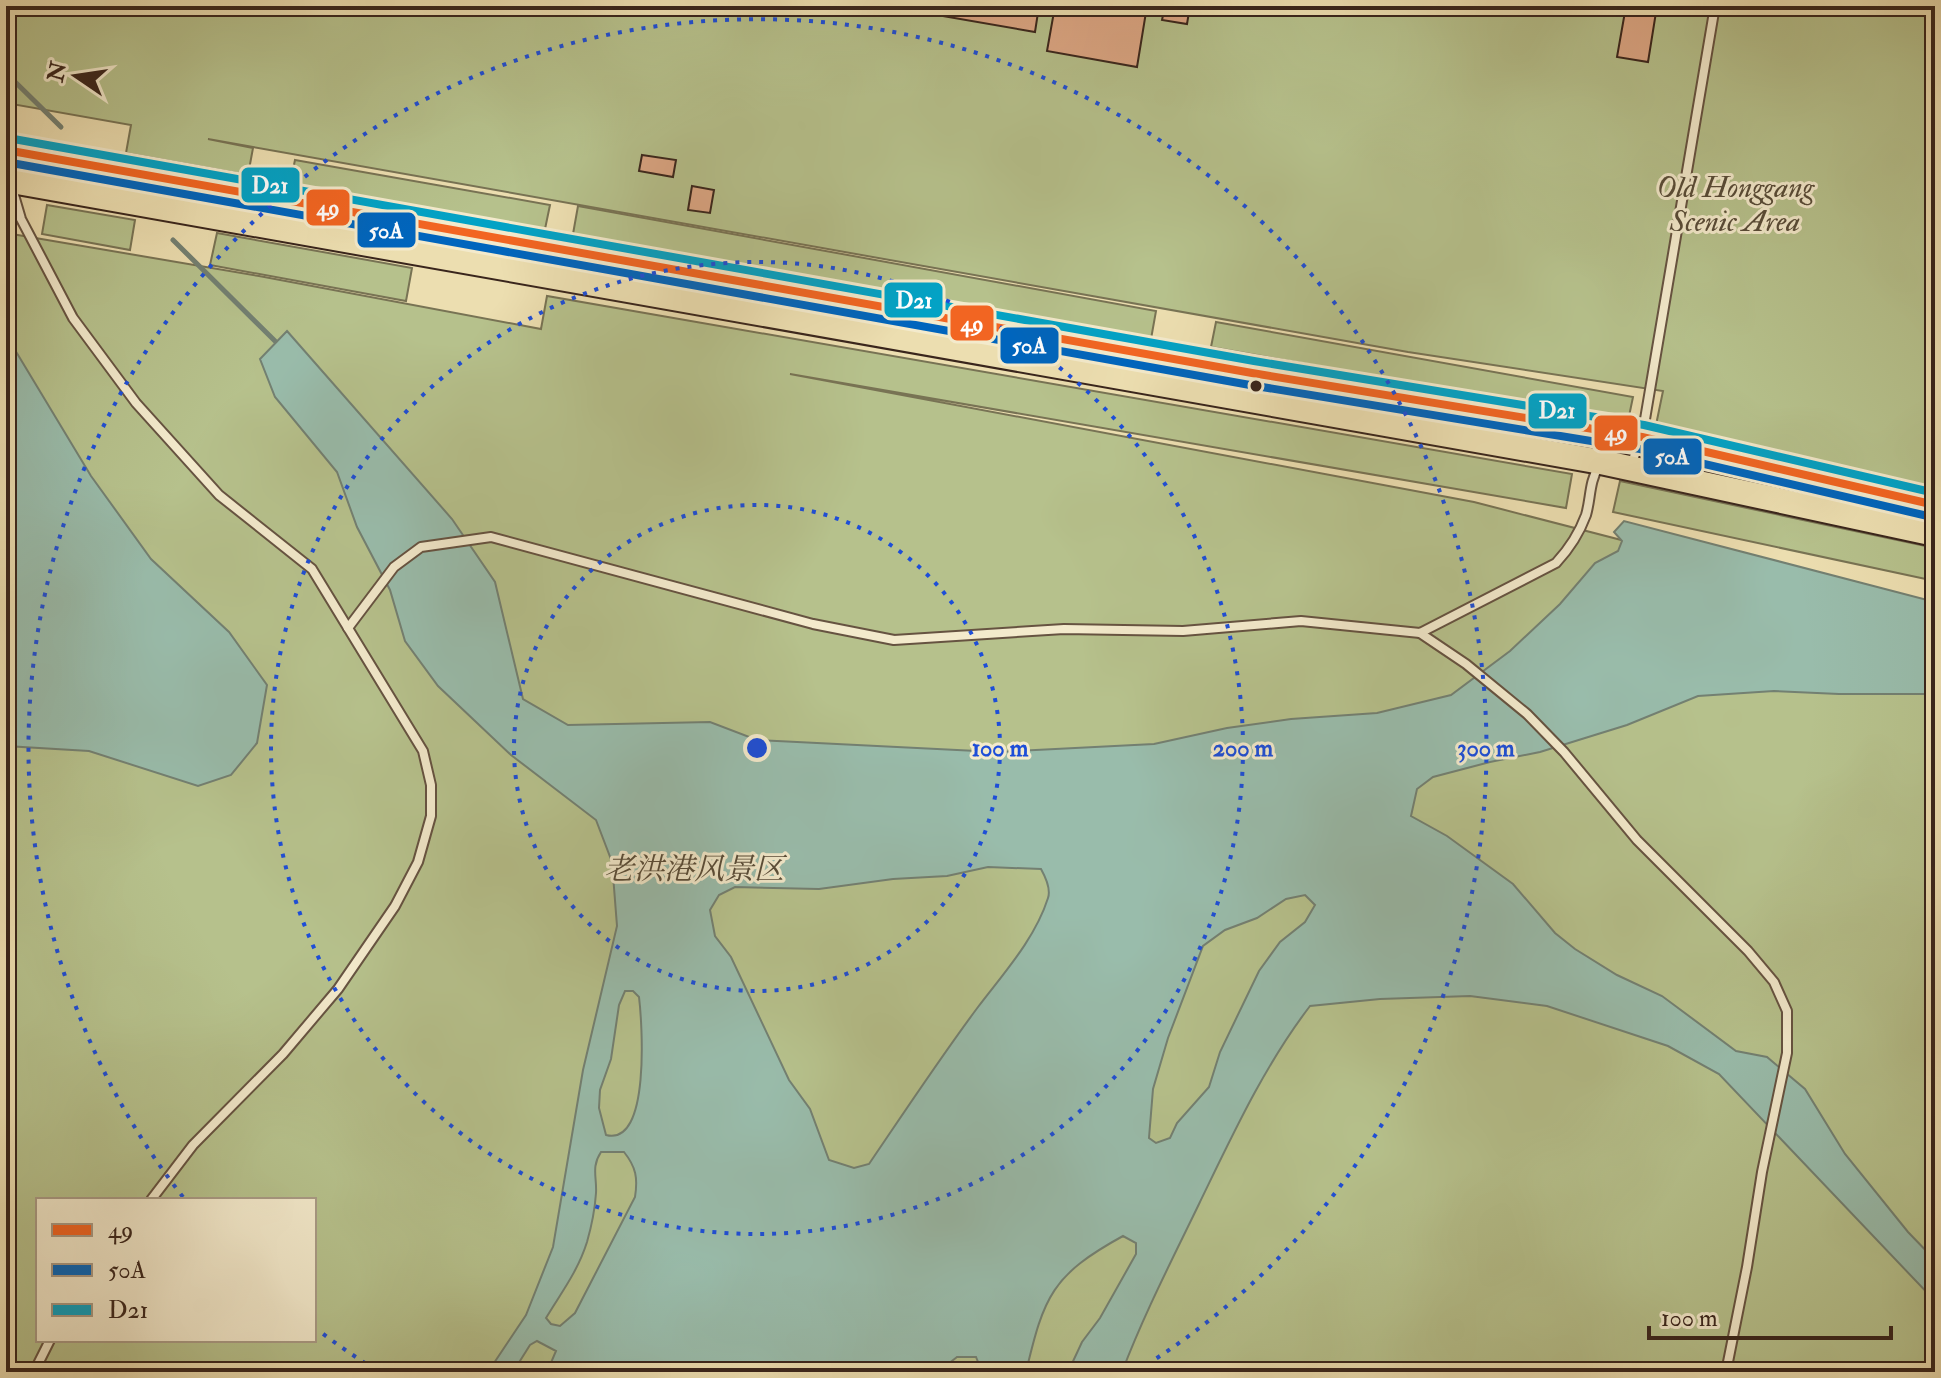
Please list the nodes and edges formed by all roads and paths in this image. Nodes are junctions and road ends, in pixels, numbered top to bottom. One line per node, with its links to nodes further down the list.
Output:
1 (1715, 6): 4 (lane)
2 (6, 150): 4 (main road)
3 (8, 180): 5 (main road); 9 (lane)
4 (1642, 437): 6 (lane); 7 (main road)
5 (1601, 462): 6 (main road); 10 (lane)
6 (1629, 468): 8 (main road)
7 (1935, 505)
8 (1935, 534)
9 (348, 628): 10 (lane); 11 (lane)
10 (1420, 633): 14 (lane)
11 (153, 1198)
12 (49, 1342): 13 (lane)
13 (34, 1372)
14 (1726, 1372)

